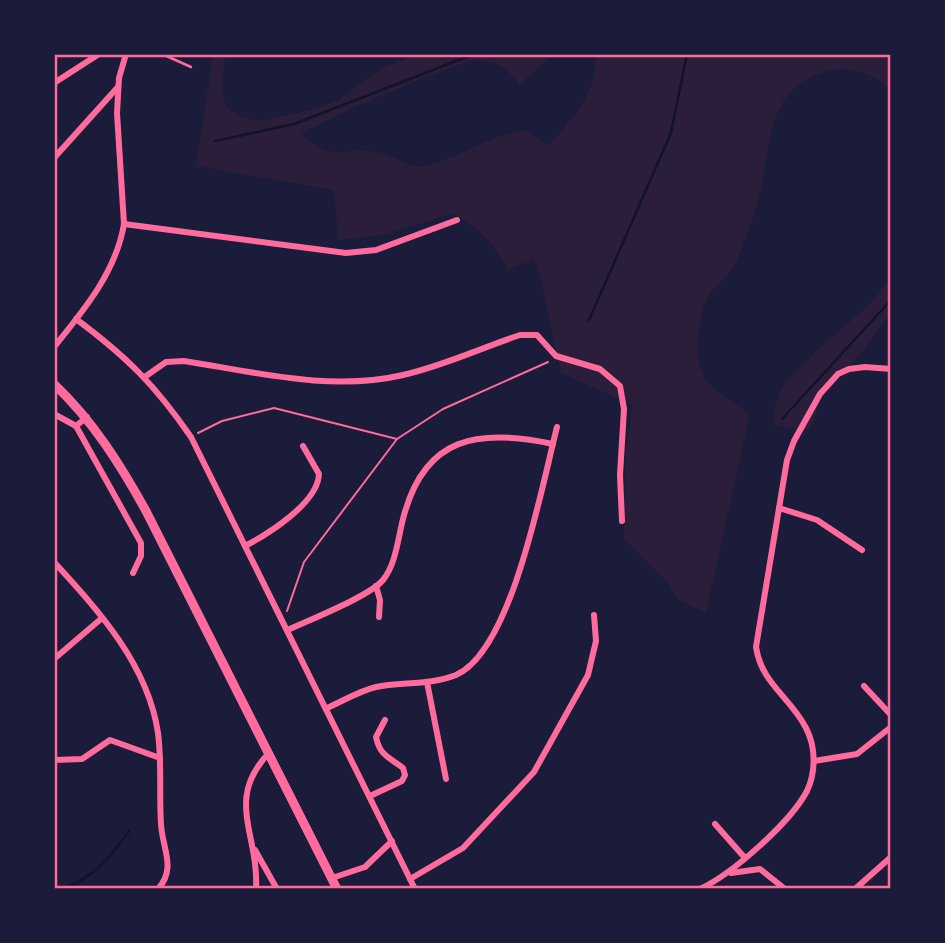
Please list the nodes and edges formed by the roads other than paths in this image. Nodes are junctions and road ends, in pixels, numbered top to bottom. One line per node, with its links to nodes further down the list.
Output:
1 (99, 54): 5 (street)
2 (126, 54): 6 (street)
3 (162, 54): 4 (lane)
4 (191, 67)
5 (54, 83)
6 (118, 87): 7 (street); 9 (street)
7 (54, 158)
8 (457, 220): 9 (street)
9 (124, 224): 10 (street)
10 (76, 319): 11 (street); 13 (street)
11 (54, 347)
12 (891, 369): 21 (street)
13 (146, 376): 22 (street); 23 (street)
14 (54, 383): 16 (main road)
15 (54, 414): 17 (street)
16 (87, 417): 17 (street); 39 (main road)
17 (76, 426): 26 (street)
18 (557, 427): 19 (street)
19 (553, 444): 27 (street); 33 (street)
20 (303, 446): 23 (street)
21 (779, 508): 24 (street); 42 (street)
22 (622, 521)
23 (245, 546): 31 (street)
24 (862, 550)
25 (54, 562): 30 (street)
26 (133, 573)
27 (376, 586): 29 (street); 31 (street)
28 (594, 615): 52 (street)
29 (379, 617)
30 (102, 618): 32 (street); 40 (street)
31 (288, 630): 35 (street)
32 (54, 659)
33 (427, 682): 35 (street); 43 (street)
34 (864, 686): 36 (street)
35 (327, 708): 44 (street)
36 (891, 715)
37 (385, 720): 44 (street)
38 (891, 727): 42 (street)
39 (268, 754): 47 (street); 51 (main road)
40 (160, 758): 41 (street); 53 (street)
41 (54, 760)
42 (814, 761): 49 (street)
43 (446, 779)
44 (370, 796): 46 (street)
45 (715, 824): 49 (street)
46 (392, 841): 51 (street); 52 (street)
47 (254, 848): 54 (street); 55 (street)
48 (891, 857): 60 (street)
49 (745, 858): 50 (street)
50 (729, 873): 58 (street); 59 (street)
51 (332, 878): 56 (main road)
52 (410, 879): 57 (street)
53 (158, 889)
54 (257, 889)
55 (277, 889)
56 (337, 889)
57 (415, 889)
58 (700, 889)
59 (785, 889)
60 (855, 889)

